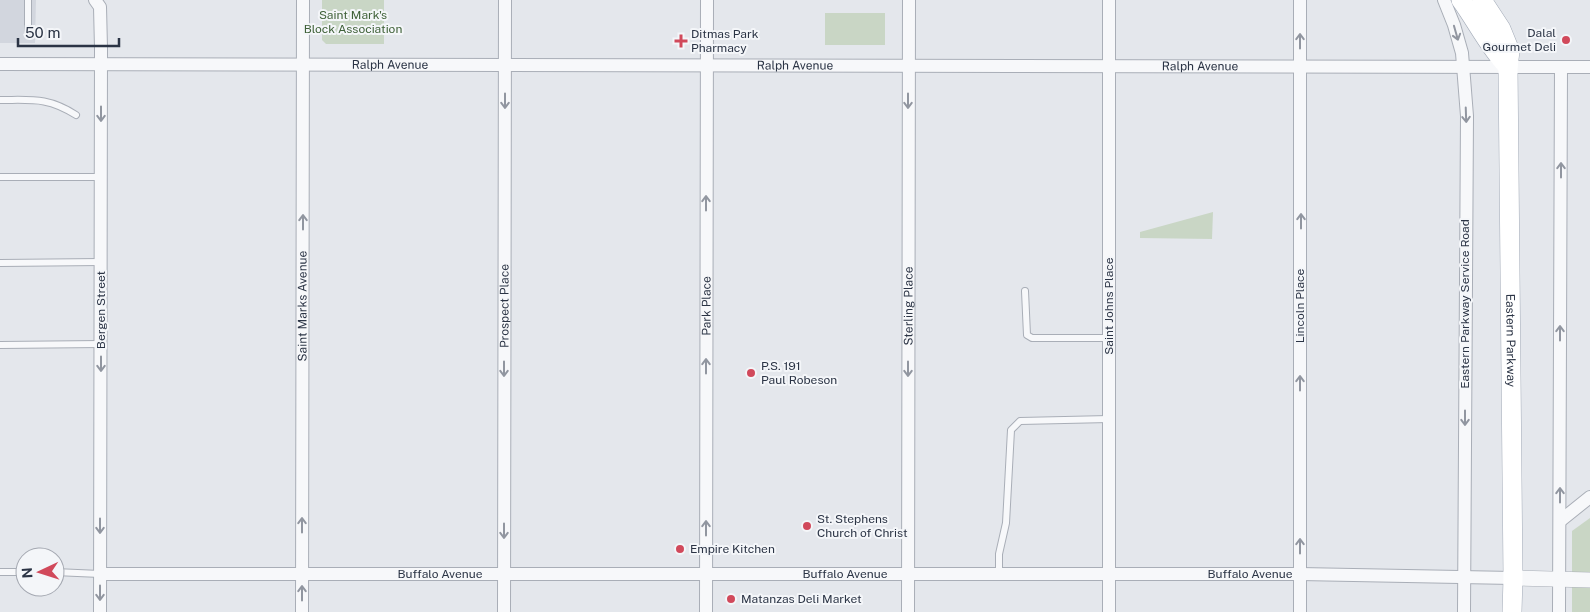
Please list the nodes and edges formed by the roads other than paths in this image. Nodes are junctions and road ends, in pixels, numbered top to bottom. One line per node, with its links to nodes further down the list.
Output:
1 (28, 0): 12 (lane)
2 (303, 0): 15 (street, Saint Marks Avenue)
3 (505, 0): 16 (street, Prospect Place)
4 (707, 0): 17 (street, Park Place)
5 (909, 0): 18 (street, Sterling Place)
6 (1109, 0): 20 (street, Saint Johns Place)
7 (1300, 0): 19 (street, Lincoln Place, one-way to 7)
8 (1444, 0): 21 (street, Eastern Parkway Service Road, one-way to 21)
9 (1461, 0): 22 (main road)
10 (1482, 0): 22 (main road, Eastern Parkway)
11 (100, 2): 14 (street, Bergen Street)
12 (28, 31)
13 (0, 64): 14 (street, Ralph Avenue)
14 (102, 65): 15 (street, Ralph Avenue); 28 (street, Bergen Street, one-way to 28)
15 (303, 65): 16 (street, Ralph Avenue); 41 (street, Saint Marks Avenue, one-way to 15)
16 (505, 65): 17 (street, Ralph Avenue); 42 (street, Prospect Place, one-way to 42)
17 (707, 66): 18 (street, Ralph Avenue); 43 (street, Park Place, one-way to 17)
18 (908, 66): 20 (street, Ralph Avenue); 45 (street, Sterling Place, one-way to 45)
19 (1301, 66): 20 (street, Ralph Avenue); 21 (street, Ralph Avenue); 48 (street, Lincoln Place, one-way to 19)
20 (1108, 67): 32 (street, Saint Johns Place)
21 (1463, 67): 22 (street, Ralph Avenue); 49 (street, Eastern Parkway Service Road, one-way to 49)
22 (1508, 67): 23 (street, Ralph Avenue); 50 (main road, Eastern Parkway)
23 (1561, 67): 24 (street, Ralph Avenue); 37 (street, one-way to 23)
24 (1590, 67)
25 (0, 100): 26 (lane)
26 (76, 115)
27 (0, 177): 28 (lane)
28 (101, 177): 29 (street, Bergen Street)
29 (101, 262): 30 (lane); 33 (street, Bergen Street)
30 (0, 263)
31 (1025, 291): 32 (lane)
32 (1109, 338): 35 (street, Saint Johns Place)
33 (101, 344): 34 (lane); 44 (street, Bergen Street, one-way to 44)
34 (0, 345)
35 (1110, 419): 46 (lane); 47 (street, Saint Johns Place)
36 (1590, 497): 37 (street)
37 (1560, 521): 51 (street)
38 (0, 572): 39 (lane)
39 (15, 572)
40 (65, 572): 44 (lane)
41 (302, 573): 42 (street, Buffalo Avenue); 44 (street, Buffalo Avenue); 54 (street, Saint Marks Avenue, one-way to 41)
42 (504, 573): 43 (street, Buffalo Avenue); 55 (street, Prospect Place)
43 (706, 573): 45 (street, Buffalo Avenue); 56 (street, Park Place)
44 (100, 574): 53 (street, Bergen Street, one-way to 53)
45 (908, 574): 46 (street, Buffalo Avenue); 57 (street, Sterling Place)
46 (999, 574): 47 (street, Buffalo Avenue)
47 (1109, 574): 48 (street, Buffalo Avenue); 58 (street, Saint Johns Place)
48 (1300, 574): 49 (street, Buffalo Avenue); 59 (street, Lincoln Place)
49 (1464, 576): 50 (street, Buffalo Avenue); 60 (street, Eastern Parkway Service Road)
50 (1513, 578): 51 (street, Buffalo Avenue); 61 (main road, Eastern Parkway)
51 (1560, 579): 52 (street, Buffalo Avenue); 62 (street)
52 (1590, 580)
53 (100, 612)
54 (302, 612)
55 (504, 612)
56 (706, 612)
57 (908, 612)
58 (1109, 612)
59 (1300, 612)
60 (1464, 612)
61 (1512, 612)
62 (1560, 612)

